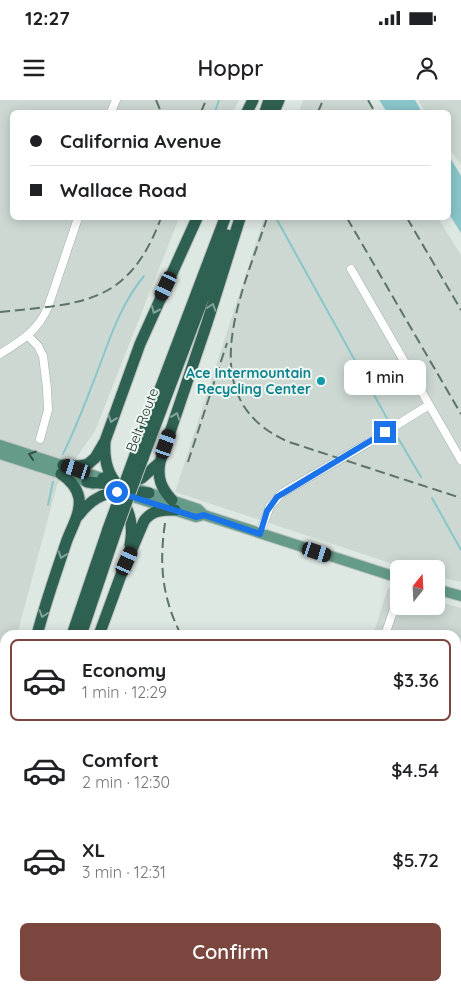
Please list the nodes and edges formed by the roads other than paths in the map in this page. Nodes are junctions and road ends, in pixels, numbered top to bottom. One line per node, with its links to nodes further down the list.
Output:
1 (77, 220): 7 (street)
2 (195, 220): 11 (highway, one-way to 11)
3 (224, 220): 14 (highway, Belt Route)
4 (233, 220): 14 (highway, Belt Route)
5 (239, 220): 16 (highway, one-way to 5)
6 (351, 269): 9 (street)
7 (28, 336): 8 (street); 10 (street)
8 (0, 354)
9 (430, 405): 15 (street); 24 (street)
10 (40, 439)
11 (105, 441): 17 (highway); 19 (highway)
12 (0, 444): 17 (main road, one-way to 12)
13 (0, 454): 17 (main road)
14 (139, 457): 23 (highway, Belt Route, bridge)
15 (461, 460)
16 (160, 462): 19 (highway); 21 (highway)
17 (62, 469): 18 (main road); 19 (main road); 22 (highway)
18 (87, 482): 19 (highway)
19 (118, 487): 20 (highway); 21 (main road); 22 (highway); 25 (highway)
20 (149, 492): 21 (main road)
21 (173, 505): 24 (main road); 25 (highway)
22 (76, 518): 30 (highway, one-way to 30)
23 (112, 530): 31 (highway, Belt Route); 32 (highway, Belt Route)
24 (260, 534): 26 (main road)
25 (121, 575): 33 (highway)
26 (390, 575)
27 (445, 592): 28 (main road)
28 (461, 596)
29 (392, 615): 34 (street)
30 (39, 630)
31 (74, 630)
32 (82, 630)
33 (101, 630)
34 (388, 630)

